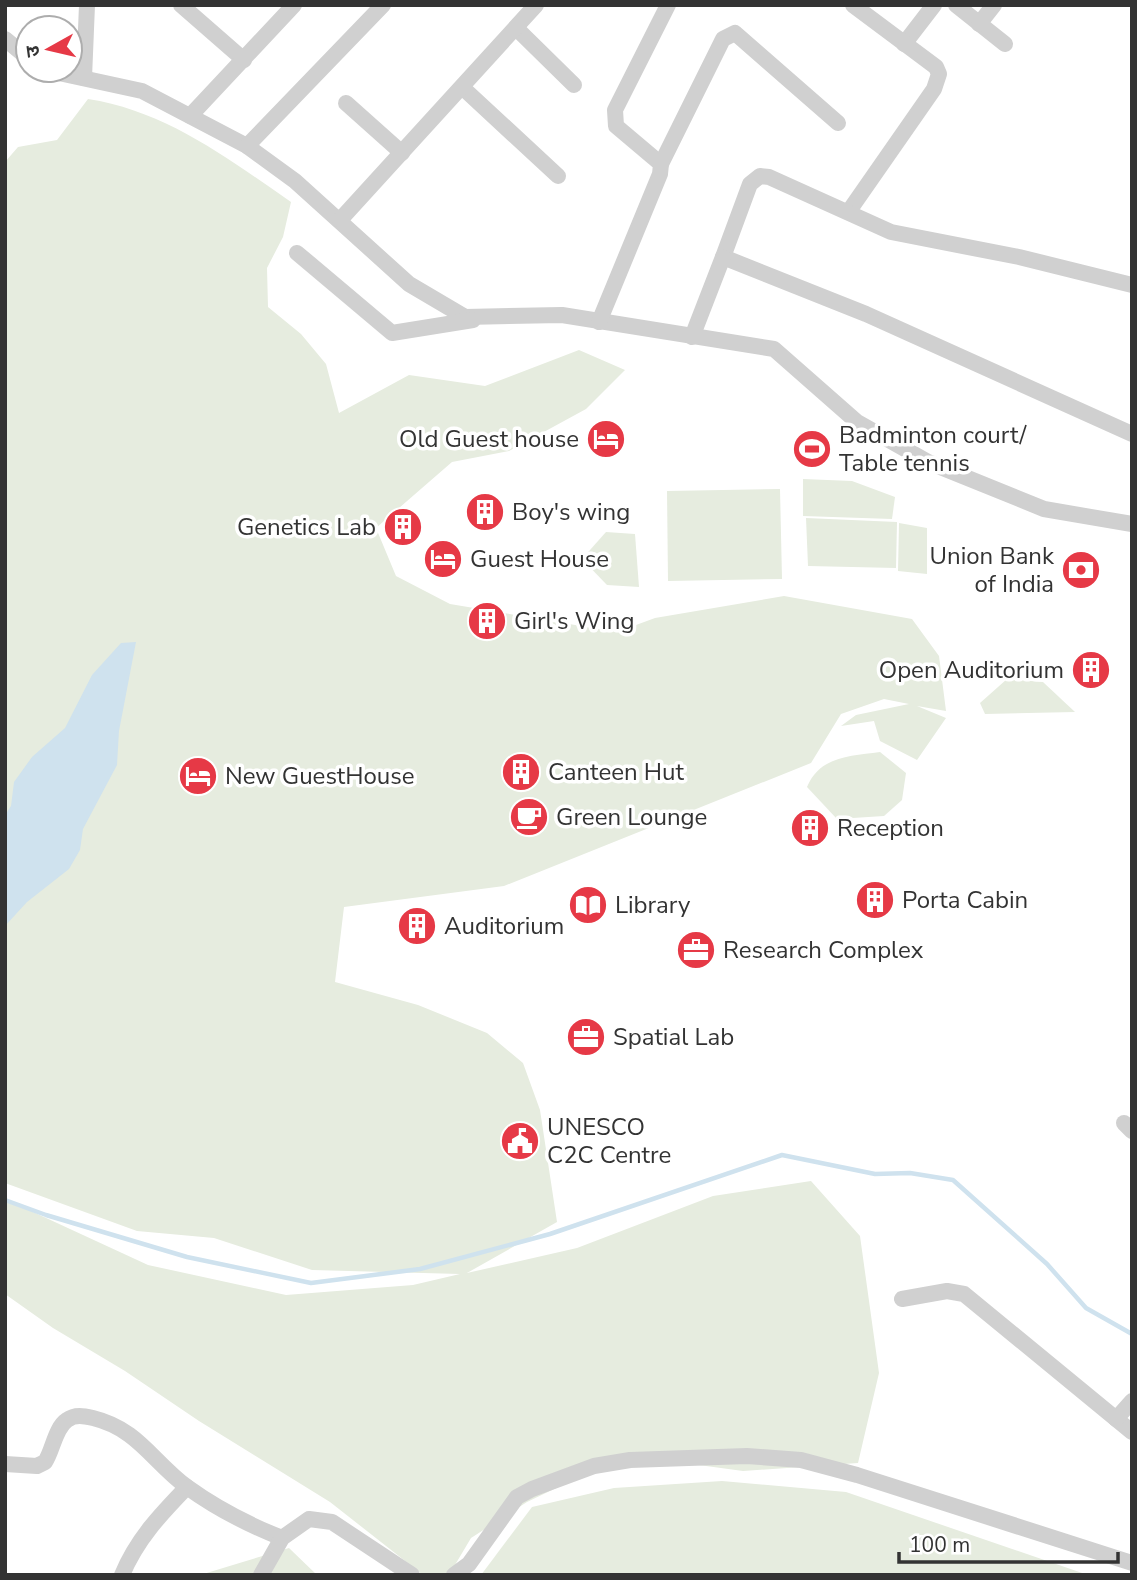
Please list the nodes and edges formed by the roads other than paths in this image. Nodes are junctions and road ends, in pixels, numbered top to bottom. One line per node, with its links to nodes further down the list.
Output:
1 (87, 5): 16 (street)
2 (181, 5): 15 (street)
3 (383, 5): 22 (street)
4 (536, 5): 12 (street)
5 (668, 5): 24 (street)
6 (853, 5): 13 (street)
7 (934, 5): 13 (street)
8 (956, 5): 11 (street)
9 (994, 5): 11 (street)
10 (289, 7): 15 (street)
11 (979, 24): 14 (street)
12 (516, 28): 17 (street); 18 (street)
13 (904, 44): 26 (street)
14 (1004, 44)
15 (244, 60): 20 (street)
16 (84, 78): 20 (street)
17 (574, 85)
18 (463, 88): 23 (street); 25 (street)
19 (345, 103): 23 (street)
20 (190, 116): 22 (street)
21 (838, 123): 24 (street)
22 (247, 146): 27 (street)
23 (402, 153): 27 (street)
24 (661, 164): 32 (street)
25 (558, 176)
26 (849, 211): 29 (street); 30 (street)
27 (340, 220): 31 (street)
28 (297, 253): 31 (street)
29 (723, 257): 33 (street); 34 (street)
30 (1132, 285)
31 (479, 319): 32 (street)
32 (599, 322): 33 (street)
33 (692, 337): 35 (street)
34 (1132, 434)
35 (1132, 524)
36 (902, 1299): 38 (street)
37 (1132, 1401): 38 (street)
38 (1116, 1419): 39 (street)
39 (1132, 1432)
40 (5, 1464): 41 (street)
41 (187, 1487): 42 (street); 44 (street)
42 (282, 1538): 45 (street); 46 (street)
43 (1132, 1563): 47 (street)
44 (122, 1575)
45 (261, 1575)
46 (412, 1575)
47 (454, 1575)

